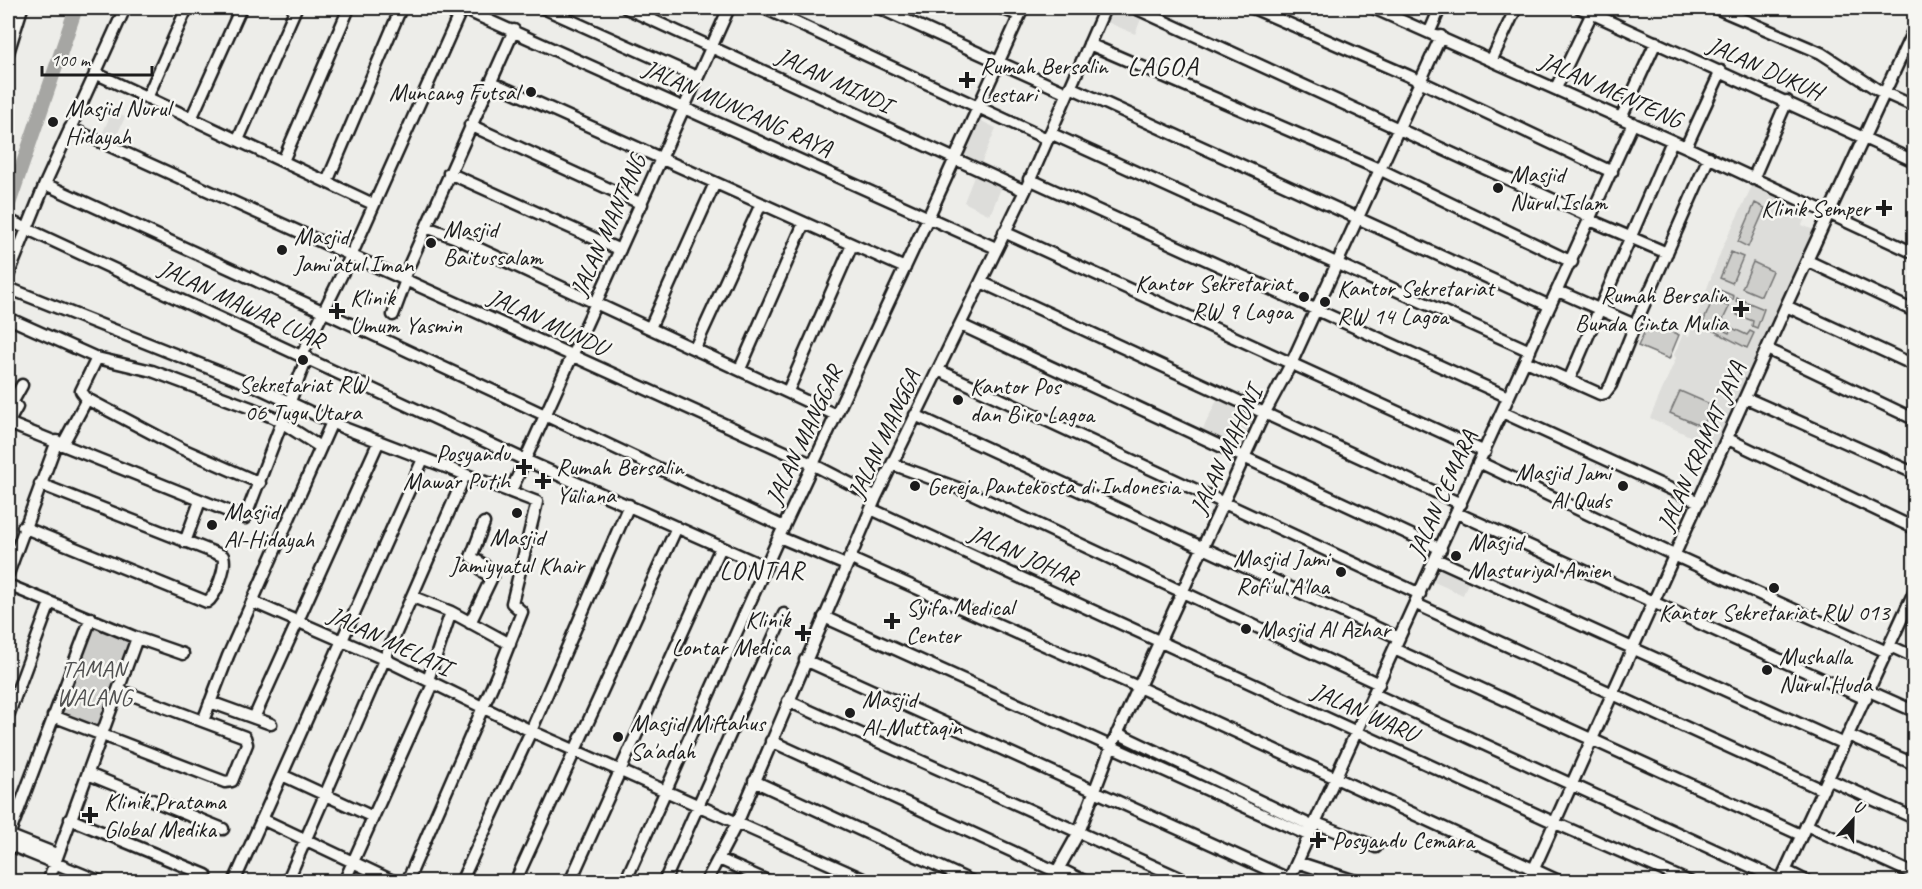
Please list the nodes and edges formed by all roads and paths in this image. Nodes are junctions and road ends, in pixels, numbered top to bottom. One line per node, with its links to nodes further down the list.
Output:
1 (22, 8): 33 (street)
2 (125, 8): 37 (street)
3 (187, 8): 44 (street)
4 (241, 8): 50 (street)
5 (296, 8): 57 (street)
6 (349, 8): 63 (street)
7 (401, 8): 70 (street)
8 (462, 8): 26 (street, JALAN MUNCANG RAYA); 74 (street)
9 (543, 8): 38 (street)
10 (626, 8): 31 (street, JALAN MINDI)
11 (729, 8): 31 (street, JALAN MANTANG)
12 (764, 8): 48 (street)
13 (879, 8): 35 (street)
14 (1001, 8): 23 (street)
15 (1105, 8): 30 (street, JALAN MANGGA)
16 (1135, 8): 53 (street)
17 (1253, 8): 39 (street)
18 (1373, 8): 27 (street, JALAN MENTENG)
19 (1440, 8): 27 (street)
20 (1516, 8): 34 (street)
21 (1580, 8): 24 (street, JALAN DUKUH)
22 (1716, 8): 43 (street)
23 (1021, 11): 35 (street, JALAN MANGGAR)
24 (1592, 13): 29 (street, JALAN DUKUH); 41 (street)
25 (1914, 29): 32 (street, JALAN KRAMAT JAYA)
26 (514, 30): 40 (street); 46 (street, JALAN MUNCANG RAYA)
27 (1430, 31): 28 (street, JALAN MENTENG)
28 (1441, 36): 34 (street, JALAN MENTENG); 39 (street, JALAN MAHONI)
29 (1656, 42): 36 (street, JALAN DUKUH); 49 (street)
30 (1089, 44): 42 (street, JALAN MANGGA); 65 (street)
31 (712, 46): 38 (street, JALAN MANTANG); 62 (street, JALAN MINDI)
32 (1911, 47): 43 (street, JALAN KRAMAT JAYA)
33 (8, 52)
34 (1492, 59): 41 (street, JALAN MENTENG)
35 (998, 62): 42 (street); 48 (street, JALAN MANGGAR)
36 (1721, 71): 45 (street, JALAN DUKUH); 59 (street)
37 (95, 73): 44 (street); 54 (street)
38 (697, 78): 46 (street, JALAN MANTANG)
39 (1420, 81): 53 (street, JALAN MAHONI); 67 (street)
40 (491, 82): 52 (street); 60 (street)
41 (1556, 88): 49 (street, JALAN MENTENG)
42 (1069, 90): 55 (street, JALAN MANGGA); 79 (street)
43 (1884, 93): 47 (street); 56 (street, JALAN KRAMAT JAYA)
44 (147, 98): 50 (street)
45 (1787, 101): 56 (street, JALAN DUKUH); 69 (street)
46 (683, 106): 60 (street, JALAN MANTANG); 78 (street, JALAN MUNCANG RAYA)
47 (1914, 106)
48 (978, 109): 55 (street); 62 (street, JALAN MANGGAR)
49 (1621, 118): 51 (street, JALAN MENTENG)
50 (191, 119): 57 (street)
51 (1634, 123): 58 (street, JALAN MENTENG); 67 (street, JALAN CEMARA)
52 (470, 125): 66 (street); 75 (street)
53 (1400, 127): 65 (street, JALAN MAHONI); 80 (street)
54 (70, 128): 72 (street); 92 (street, JALAN MUNDU)
55 (1049, 136): 68 (street, JALAN MANGGA); 95 (street)
56 (1866, 137): 64 (street, JALAN DUKUH); 77 (street, JALAN KRAMAT JAYA)
57 (238, 140): 63 (street)
58 (1672, 141): 59 (street, JALAN MENTENG); 86 (street)
59 (1686, 147): 61 (street, JALAN MENTENG)
60 (662, 158): 71 (street); 75 (street, JALAN MANTANG)
61 (1709, 158): 69 (street, JALAN MENTENG); 90 (street)
62 (954, 160): 73 (street, JALAN MINDI); 78 (street, JALAN MANGGAR)
63 (283, 161): 70 (street)
64 (1914, 161)
65 (1379, 169): 79 (street, JALAN MAHONI); 94 (street)
66 (448, 172): 83 (street); 89 (street)
67 (1612, 172): 80 (street, JALAN CEMARA)
68 (1029, 179): 73 (street, JALAN MANGGA); 105 (street)
69 (1754, 179): 77 (street, JALAN MENTENG)
70 (327, 182): 74 (street)
71 (715, 183): 76 (street); 113 (street)
72 (45, 184): 84 (street); 107 (street)
73 (1025, 191): 85 (street, JALAN MANGGA)
74 (373, 204): 92 (street)
75 (642, 204): 89 (street, JALAN MANTANG)
76 (761, 204): 82 (street); 114 (street)
77 (1830, 214): 91 (street, JALAN MENTENG); 93 (street, JALAN KRAMAT JAYA)
78 (928, 218): 88 (street, JALAN MUNCANG RAYA); 96 (street, JALAN MANGGAR)
79 (1356, 218): 95 (street, JALAN MAHONI); 103 (street)
80 (1590, 218): 86 (street); 94 (street, JALAN CEMARA)
81 (11, 222): 84 (street, JALAN MAWAR LUAR)
82 (804, 223): 87 (street); 122 (street)
83 (426, 227): 98 (street); 102 (street)
84 (27, 228): 97 (street); 116 (street, JALAN MAWAR LUAR)
85 (1004, 232): 88 (street, JALAN MANGGA); 120 (street)
86 (1630, 237): 90 (street); 106 (street)
87 (852, 245): 96 (street); 126 (street)
88 (996, 248): 99 (street, JALAN MANGGA)
89 (620, 250): 102 (street, JALAN MANTANG)
90 (1667, 253): 112 (street)
91 (1914, 253)
92 (351, 256): 98 (street, JALAN MUNDU); 107 (street)
93 (1808, 261): 104 (street, JALAN KRAMAT JAYA); 108 (street)
94 (1572, 262): 101 (street, JALAN CEMARA)
95 (1335, 263): 105 (street, JALAN MAHONI); 118 (street)
96 (905, 268): 134 (street, JALAN MANGGAR)
97 (8, 276)
98 (404, 279): 109 (street); 117 (street, JALAN MUNDU)
99 (981, 282): 111 (street, JALAN MANGGA); 132 (street)
100 (8, 288): 130 (street)
101 (1558, 291): 103 (street, JALAN CEMARA); 106 (street)
102 (596, 303): 113 (street); 117 (street, JALAN MANTANG)
103 (1550, 306): 118 (street, JALAN CEMARA)
104 (1786, 306): 115 (street, JALAN KRAMAT JAYA); 121 (street)
105 (1315, 309): 120 (street, JALAN MAHONI); 127 (street)
106 (1599, 309): 112 (street); 124 (street)
107 (323, 311): 116 (street); 133 (street)
108 (1914, 311)
109 (393, 315)
110 (8, 318): 119 (street)
111 (961, 325): 123 (street, JALAN MANGGA); 146 (street)
112 (1635, 325): 124 (street)
113 (650, 328): 114 (street)
114 (695, 348): 122 (street)
115 (1767, 349): 128 (street, JALAN KRAMAT JAYA); 136 (street)
116 (304, 356): 130 (street); 147 (street, JALAN MAWAR LUAR)
117 (572, 356): 133 (street, JALAN MANTANG); 150 (street, JALAN MUNDU)
118 (1528, 356): 124 (street); 127 (street, JALAN CEMARA)
119 (97, 357): 129 (street); 138 (street)
120 (1291, 364): 132 (street, JALAN MAHONI); 144 (street)
121 (1914, 365)
122 (740, 369): 126 (street)
123 (938, 370): 135 (street, JALAN MANGGA); 159 (street)
124 (1569, 380)
125 (22, 385): 139 (street)
126 (788, 391): 134 (street)
127 (1508, 397): 131 (street, JALAN CEMARA)
128 (1746, 398): 141 (street, JALAN KRAMAT JAYA); 151 (street)
129 (87, 399): 142 (street); 153 (street)
130 (288, 402): 137 (street); 138 (street)
131 (1502, 412): 144 (street, JALAN CEMARA); 158 (street)
132 (1264, 414): 146 (street, JALAN MAHONI); 162 (street)
133 (546, 415): 147 (street, JALAN MANTANG); 167 (street)
134 (836, 415): 150 (street, JALAN MANGGAR)
135 (915, 415): 149 (street, JALAN MANGGA); 170 (street)
136 (1914, 419)
137 (332, 422): 140 (street); 143 (street)
138 (282, 423): 143 (street); 153 (street)
139 (8, 426): 142 (street)
140 (380, 441): 145 (street); 188 (street)
141 (1733, 441): 158 (street, JALAN KRAMAT JAYA); 166 (street)
142 (60, 442): 154 (street); 157 (street)
143 (320, 447): 181 (street)
144 (1485, 452): 148 (street, JALAN CEMARA)
145 (423, 459): 152 (street); 193 (street)
146 (1245, 459): 159 (street, JALAN MAHONI); 172 (street)
147 (525, 460): 155 (street, JALAN MANTANG); 160 (street, JALAN MAWAR LUAR)
148 (1481, 463): 162 (street, JALAN CEMARA); 171 (street)
149 (892, 464): 156 (street, JALAN MANGGA); 178 (street)
150 (814, 465): 156 (street, JALAN MUNDU); 167 (street, JALAN MANGGAR)
151 (1914, 473)
152 (465, 475): 155 (street); 179 (street)
153 (260, 483): 157 (street)
154 (40, 484): 165 (street); 168 (street)
155 (511, 491): 194 (street)
156 (876, 497): 161 (street, JALAN MANGGA)
157 (200, 501): 168 (street)
158 (1699, 502): 171 (street, JALAN KRAMAT JAYA)
159 (1225, 503): 170 (street, JALAN MAHONI); 180 (street)
160 (629, 505): 164 (street, JALAN MAWAR LUAR); 217 (street)
161 (871, 509): 173 (street, JALAN MANGGA); 192 (street, JALAN JOHAR)
162 (1460, 510): 172 (street, JALAN CEMARA); 183 (street)
163 (484, 523): 189 (street)
164 (677, 526): 169 (street, JALAN MAWAR LUAR); 225 (street)
165 (23, 527): 168 (street); 175 (street)
166 (1914, 528)
167 (782, 532): 173 (street); 174 (street, JALAN MANGGAR)
168 (184, 542)
169 (721, 547): 174 (street, JALAN MAWAR LUAR); 227 (street)
170 (1204, 549): 178 (street, JALAN MAHONI); 191 (street)
171 (1676, 556): 183 (street, JALAN KRAMAT JAYA); 197 (street)
172 (1440, 557): 180 (street, JALAN CEMARA); 195 (street)
173 (847, 562): 186 (street, JALAN MANGGA); 203 (street)
174 (766, 567): 235 (street, JALAN MANGGAR)
175 (8, 574)
176 (8, 585): 182 (street)
177 (1914, 592): 197 (street)
178 (1183, 593): 192 (street, JALAN MAHONI); 205 (street)
179 (413, 597): 184 (street); 200 (street)
180 (1420, 601): 191 (street, JALAN CEMARA); 206 (street)
181 (253, 602): 188 (street, JALAN MELATI); 209 (street)
182 (50, 603): 187 (street); 212 (street)
183 (1653, 603): 195 (street, JALAN KRAMAT JAYA); 207 (street)
184 (451, 612): 189 (street); 202 (street)
185 (784, 614): 238 (street)
186 (824, 617): 201 (street, JALAN MANGGA); 224 (street)
187 (91, 618): 190 (street); 213 (street)
188 (298, 622): 193 (street, JALAN MELATI); 214 (street)
189 (470, 623): 194 (street)
190 (137, 638): 198 (street); 204 (street)
191 (1399, 638): 196 (street, JALAN CEMARA)
192 (1160, 640): 203 (street, JALAN MAHONI); 218 (street, JALAN WARU)
193 (342, 641): 200 (street, JALAN MELATI); 229 (street)
194 (510, 644): 210 (street)
195 (1633, 648): 206 (street, JALAN KRAMAT JAYA); 222 (street)
196 (1394, 649): 205 (street, JALAN CEMARA); 221 (street)
197 (1889, 649): 199 (street); 207 (street)
198 (183, 654)
199 (1914, 657)
200 (386, 660): 202 (street, JALAN MELATI); 237 (street)
201 (805, 660): 208 (street, JALAN MANGGA); 234 (street)
202 (430, 682): 210 (street, JALAN MELATI); 239 (street)
203 (1138, 687): 219 (street, JALAN MAHONI); 230 (street)
204 (119, 690): 215 (street); 220 (street)
205 (1379, 692): 218 (street, JALAN CEMARA); 233 (street)
206 (1613, 694): 221 (street, JALAN KRAMAT JAYA); 236 (street)
207 (1868, 695): 211 (street); 222 (street)
208 (788, 701): 223 (street, JALAN MANGGA); 248 (street)
209 (210, 702): 214 (street); 215 (street)
210 (482, 708): 217 (street, JALAN MELATI); 270 (street)
211 (1914, 711)
212 (8, 716)
213 (54, 716): 220 (street); 249 (street)
214 (254, 718): 216 (street)
215 (203, 722): 220 (street)
216 (271, 724)
217 (531, 731): 225 (street, JALAN MELATI); 271 (street)
218 (1358, 731): 230 (street, JALAN CEMARA); 244 (street, JALAN WARU)
219 (1117, 733): 224 (street, JALAN MAHONI); 245 (street)
220 (102, 735): 228 (street)
221 (1592, 739): 233 (street, JALAN KRAMAT JAYA); 247 (street)
222 (1846, 740): 226 (street); 231 (street)
223 (771, 741): 232 (street, JALAN MANGGA); 259 (street)
224 (1112, 745): 234 (street, JALAN MAHONI); 245 (street)
225 (574, 750): 227 (street, JALAN MELATI); 272 (street)
226 (1914, 764)
227 (621, 769): 235 (street, JALAN MELATI); 273 (street)
228 (88, 774): 241 (street); 246 (street)
229 (282, 775): 237 (street); 242 (street)
230 (1336, 778): 245 (street, JALAN CEMARA); 256 (street)
231 (1828, 779): 236 (street); 240 (street)
232 (754, 781): 243 (street, JALAN MANGGA); 279 (street)
233 (1571, 785): 244 (street, JALAN KRAMAT JAYA); 260 (street)
234 (1096, 789): 248 (street, JALAN MAHONI); 263 (street)
235 (667, 790): 238 (street, JALAN MELATI); 274 (street, JALAN MANGGAR)
236 (1823, 790): 247 (street)
237 (326, 795): 239 (street); 250 (street)
238 (699, 804): 243 (street, JALAN MELATI); 275 (street)
239 (373, 816): 254 (street)
240 (1914, 818)
241 (70, 819): 252 (street); 258 (street)
242 (262, 819): 250 (street); 266 (street)
243 (738, 821): 253 (street, JALAN MANGGA); 278 (street, JALAN MELATI)
244 (1553, 822): 256 (street, JALAN KRAMAT JAYA); 285 (street, JALAN WARU)
245 (1313, 828): 251 (street); 255 (street, JALAN CEMARA)
246 (223, 829)
247 (1804, 830): 257 (street); 260 (street)
248 (1079, 832): 259 (street, JALAN MAHONI); 262 (street)
249 (8, 838): 252 (street)
250 (306, 839): 254 (street); 267 (street)
251 (1376, 847)
252 (55, 858): 264 (street); 265 (street)
253 (719, 859): 276 (street, JALAN MANGGA); 277 (street)
254 (353, 862): 268 (street); 269 (street)
255 (1297, 862): 263 (street, JALAN CEMARA); 282 (street)
256 (1533, 869): 283 (street, JALAN KRAMAT JAYA); 284 (street)
257 (1914, 874)
258 (206, 875)
259 (1053, 876): 280 (street)
260 (1782, 877): 286 (street)
261 (1166, 878): 262 (street)
262 (1180, 878): 281 (street)
263 (1288, 880)
264 (48, 882)
265 (101, 882)
266 (234, 882)
267 (287, 882)
268 (344, 882)
269 (395, 882)
270 (407, 882)
271 (461, 882)
272 (515, 882)
273 (570, 882)
274 (625, 882)
275 (664, 882)
276 (706, 882)
277 (770, 882)
278 (870, 882)
279 (973, 882)
280 (1086, 882)
281 (1208, 882)
282 (1358, 882)
283 (1528, 882)
284 (1562, 882)
285 (1690, 882)
286 (1808, 882)

